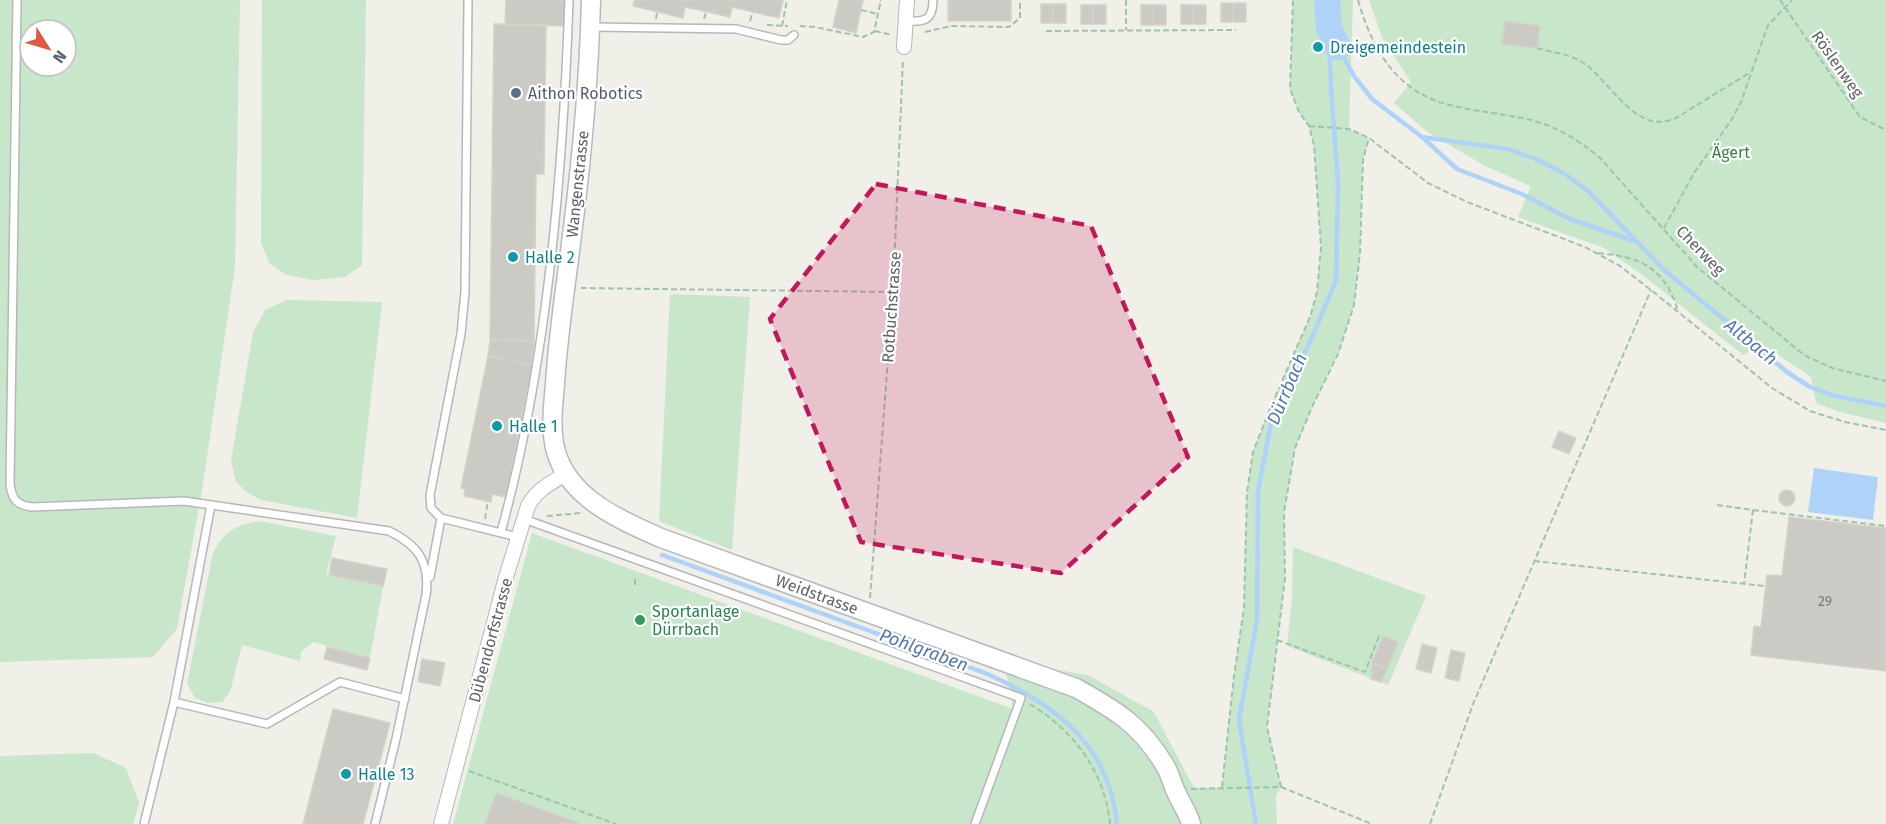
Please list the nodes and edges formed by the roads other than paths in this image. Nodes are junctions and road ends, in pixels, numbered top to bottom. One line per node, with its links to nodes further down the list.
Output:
1 (17, 0): 11 (lane)
2 (468, 0): 12 (lane)
3 (569, 0): 14 (lane)
4 (591, 0): 7 (main road, Wangenstrasse)
5 (907, 0): 8 (street)
6 (933, 0): 8 (lane)
7 (590, 27): 9 (lane); 10 (main road, Wangenstrasse)
8 (905, 34)
9 (794, 35)
10 (567, 473): 13 (street, Dübendorfstrasse); 19 (main road, Weidstrasse)
11 (211, 505): 16 (lane); 18 (lane)
12 (441, 518): 14 (lane); 16 (lane)
13 (524, 519): 15 (street, Dübendorfstrasse); 23 (lane)
14 (501, 532): 15 (lane)
15 (518, 537): 22 (street, Dübendorfstrasse)
16 (426, 594): 17 (lane)
17 (405, 699): 18 (lane); 21 (lane)
18 (174, 702): 20 (lane)
19 (1177, 795): 24 (main road, Weidstrasse); 25 (main road, Weidstrasse)
20 (144, 824)
21 (375, 824)
22 (441, 824)
23 (975, 824)
24 (1181, 824)
25 (1191, 824)

